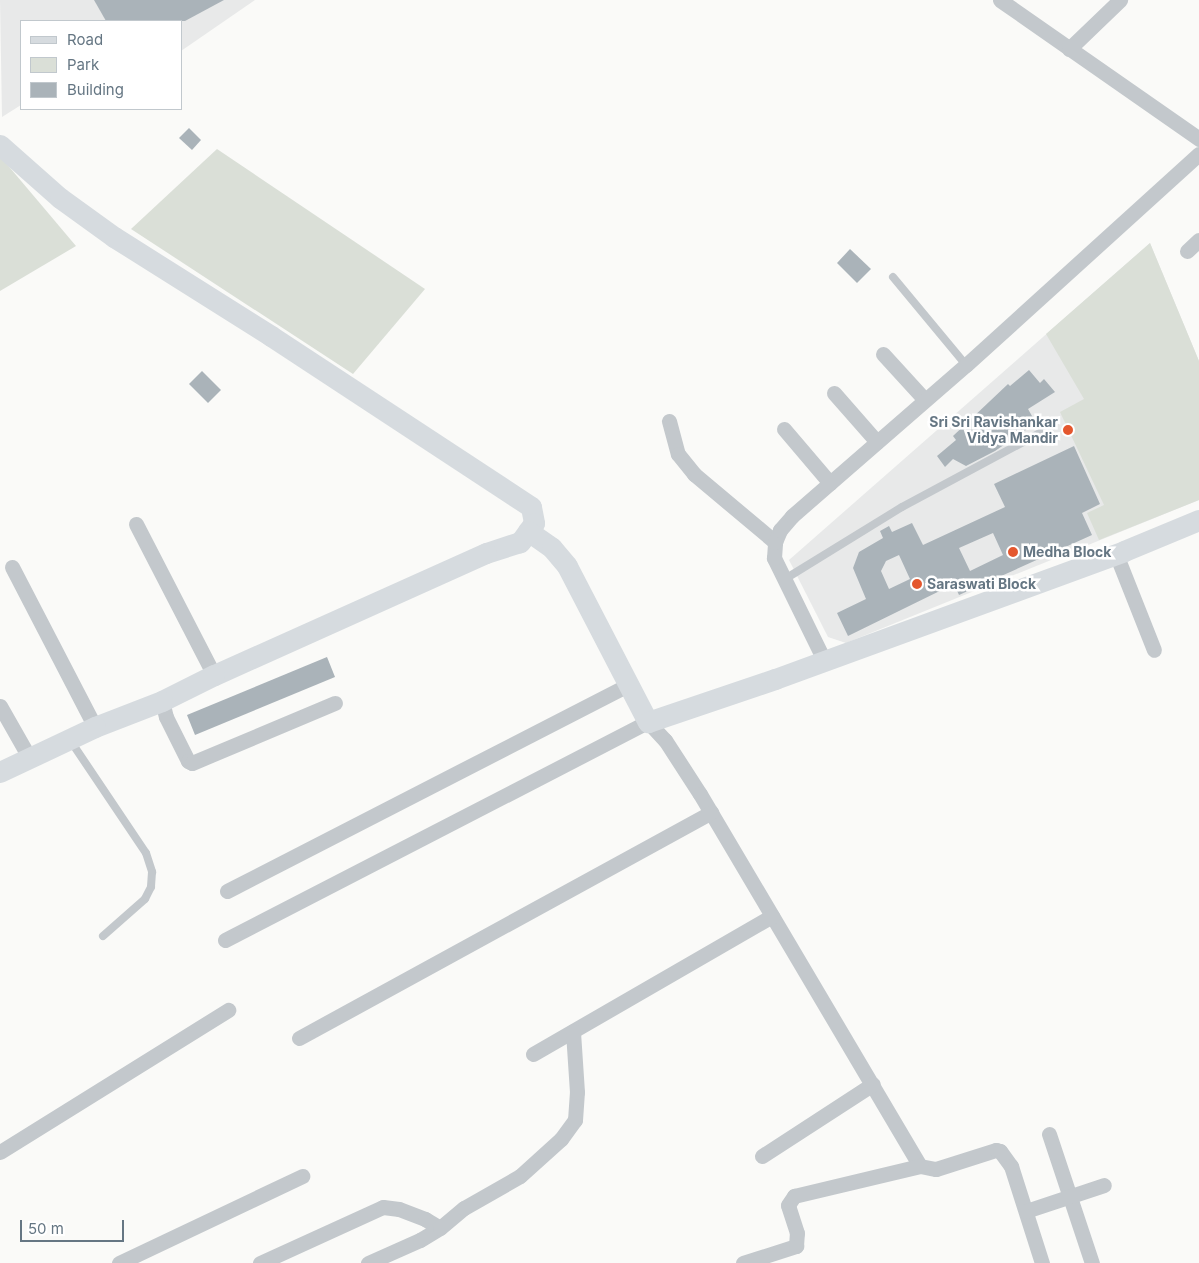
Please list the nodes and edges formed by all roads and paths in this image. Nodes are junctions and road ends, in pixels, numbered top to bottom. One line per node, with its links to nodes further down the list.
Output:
1 (1000, 0): 3 (street)
2 (1120, 0): 3 (street)
3 (1069, 48): 4 (street)
4 (1199, 139)
5 (0, 145): 21 (street)
6 (1199, 154): 11 (street)
7 (1199, 240): 8 (street)
8 (1187, 251)
9 (893, 277): 11 (lane)
10 (883, 354): 13 (street)
11 (966, 365): 13 (street)
12 (834, 393): 17 (street)
13 (925, 400): 17 (street)
14 (669, 421): 22 (street)
15 (1051, 426): 25 (lane)
16 (784, 429): 18 (street)
17 (877, 442): 18 (street)
18 (830, 483): 22 (street)
19 (1199, 520): 23 (street)
20 (136, 524): 28 (street)
21 (528, 531): 28 (street); 29 (street)
22 (776, 542): 25 (street)
23 (1116, 554): 26 (street); 27 (street)
24 (12, 567): 34 (street)
25 (785, 579): 27 (street)
26 (1154, 650)
27 (824, 660): 33 (street)
28 (214, 675): 30 (street)
29 (628, 685): 33 (street); 39 (street)
30 (162, 701): 31 (street); 34 (street)
31 (335, 703)
32 (0, 706): 36 (street)
33 (648, 722): 38 (street); 42 (street)
34 (95, 727): 35 (street)
35 (70, 740): 36 (street); 41 (lane)
36 (28, 757): 37 (street)
37 (0, 772)
38 (711, 812): 40 (street); 45 (street)
39 (227, 891)
40 (772, 916): 44 (street); 47 (street)
41 (103, 936)
42 (225, 940)
43 (228, 1010): 49 (street)
44 (573, 1031): 46 (street); 56 (street)
45 (299, 1038)
46 (533, 1054)
47 (873, 1084): 50 (street); 51 (street)
48 (1049, 1134): 54 (street)
49 (0, 1152)
50 (762, 1156)
51 (920, 1166): 55 (street); 60 (street)
52 (302, 1176): 57 (street)
53 (1104, 1185): 54 (street)
54 (1070, 1196): 55 (street); 62 (street)
55 (1026, 1212): 61 (street)
56 (440, 1228): 58 (street); 59 (street)
57 (119, 1263)
58 (260, 1263)
59 (368, 1263)
60 (742, 1263)
61 (1042, 1263)
62 (1092, 1263)

